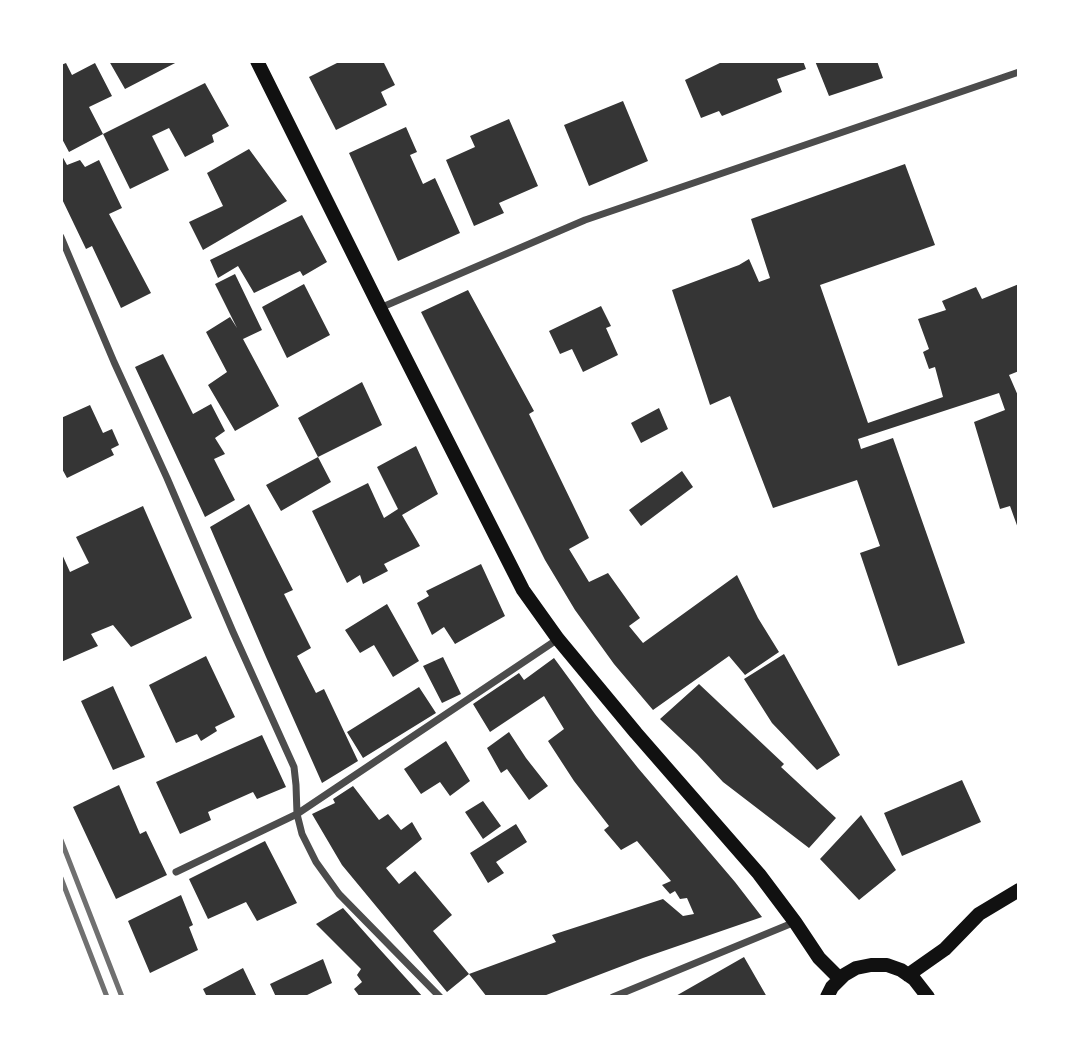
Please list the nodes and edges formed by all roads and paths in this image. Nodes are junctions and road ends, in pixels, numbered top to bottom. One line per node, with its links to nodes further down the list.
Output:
1 (260, 62): 4 (main road)
2 (1019, 72): 4 (street)
3 (61, 237): 6 (street)
4 (380, 307): 5 (main road)
5 (558, 639): 6 (street); 9 (main road)
6 (297, 814): 7 (street); 12 (street)
7 (176, 872)
8 (1019, 890): 10 (main road)
9 (795, 922): 11 (main road); 13 (street)
10 (908, 975): 11 (main road); 15 (main road)
11 (839, 978): 14 (main road)
12 (440, 997)
13 (613, 997)
14 (827, 997)
15 (928, 997)

